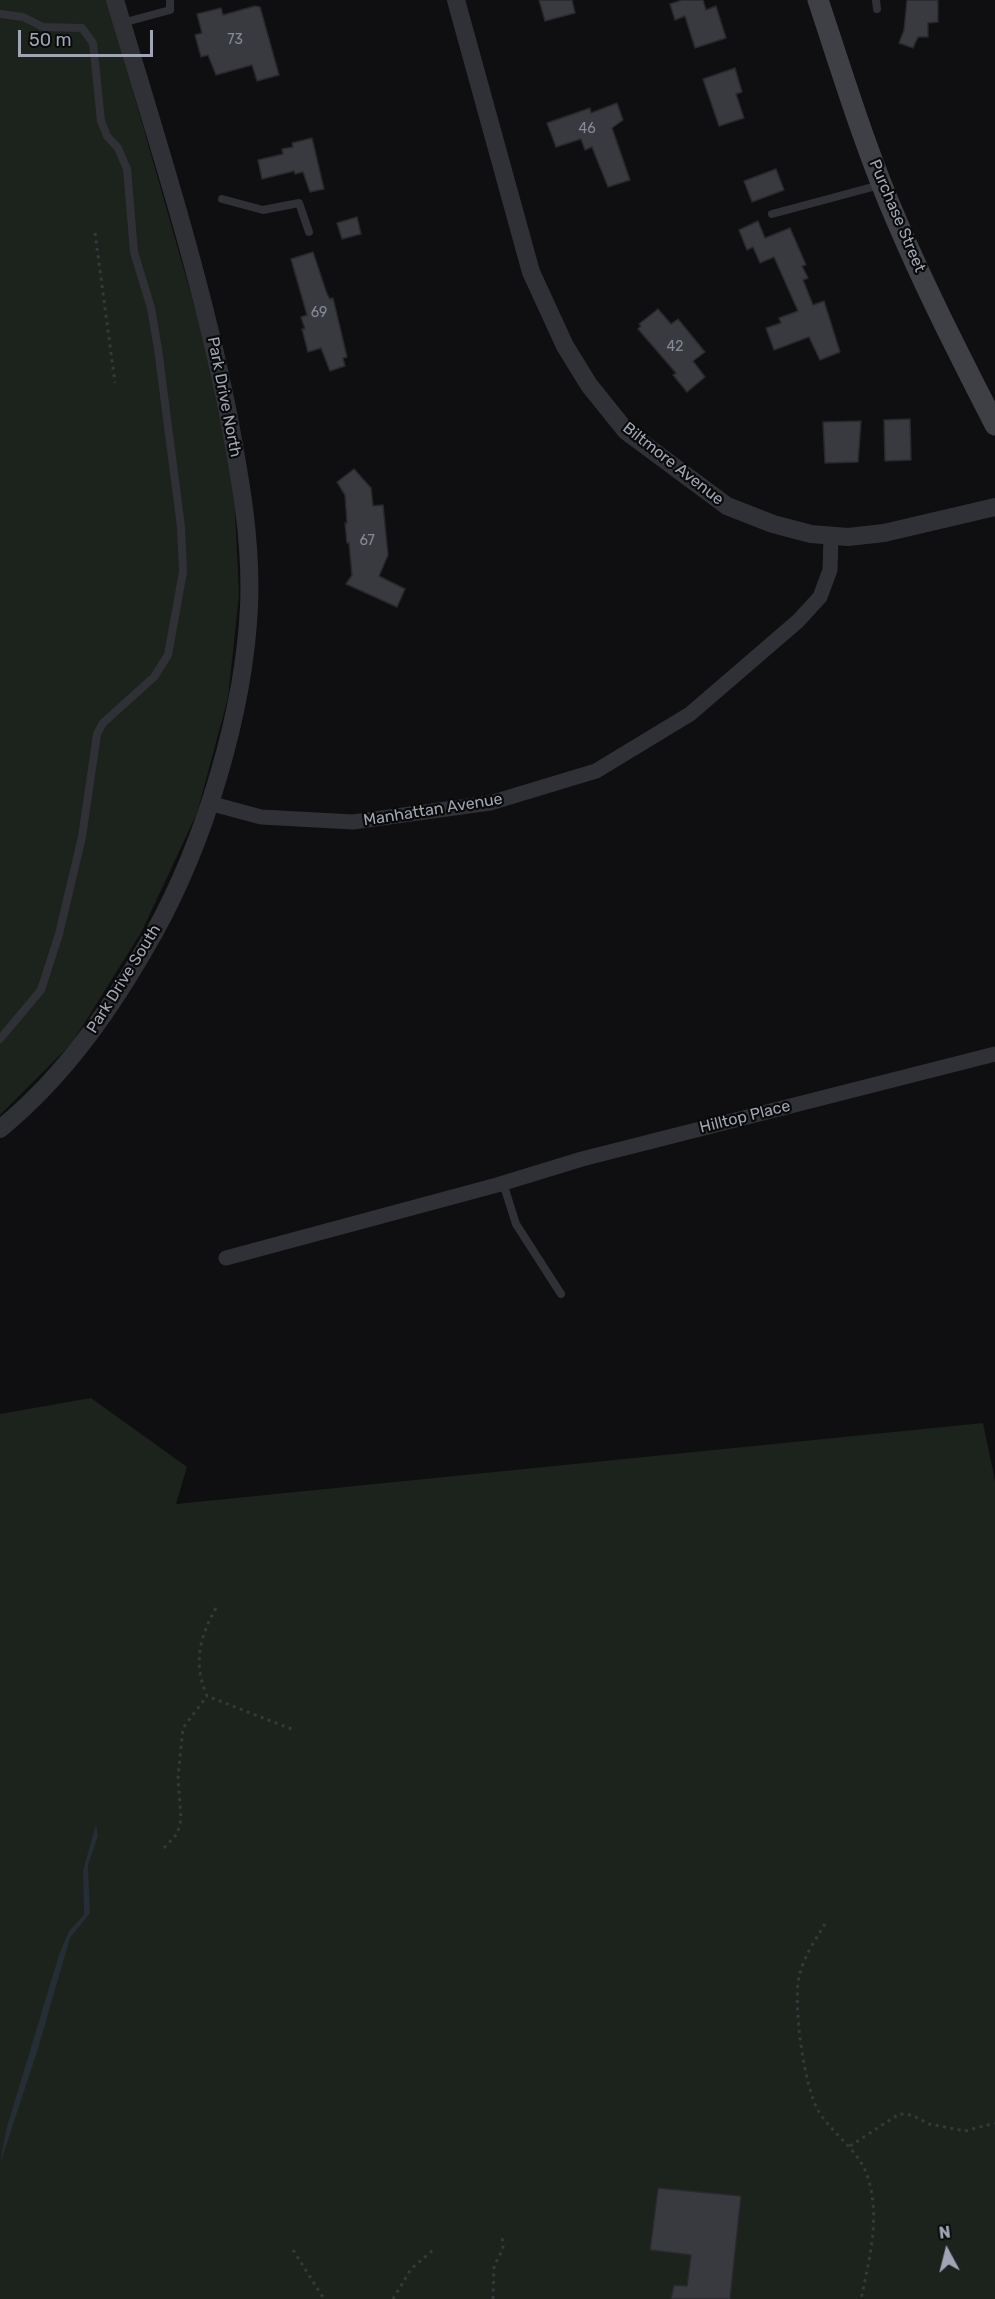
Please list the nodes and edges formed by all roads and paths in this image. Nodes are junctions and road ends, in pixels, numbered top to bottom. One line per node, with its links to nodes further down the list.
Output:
1 (115, 0): 8 (street, Park Drive North)
2 (170, 0): 8 (lane)
3 (456, 0): 17 (street, Biltmore Avenue)
4 (818, 0): 9 (main road, Purchase Street)
5 (876, 0): 6 (lane)
6 (877, 9)
7 (0, 14): 19 (lane)
8 (122, 23): 18 (street, Park Drive North)
9 (882, 184): 11 (lane); 15 (main road, Purchase Street)
10 (222, 199): 12 (lane)
11 (772, 214)
12 (309, 232)
13 (95, 233): 14 (path)
14 (115, 383)
15 (995, 425)
16 (995, 507): 17 (street, Biltmore Avenue)
17 (831, 536): 18 (street, Manhattan Avenue)
18 (209, 803): 21 (street, Park Drive South)
19 (0, 1039)
20 (995, 1054): 22 (street, Hilltop Place)
21 (0, 1129)
22 (500, 1184): 23 (street, Hilltop Place); 24 (lane)
23 (226, 1258)
24 (561, 1294)
25 (216, 1608): 26 (path)
26 (207, 1696): 27 (path); 28 (path)
27 (294, 1731)
28 (164, 1848)
29 (825, 1924): 31 (path)
30 (995, 2123): 31 (path)
31 (850, 2146): 38 (path)
32 (502, 2235): 37 (path)
33 (293, 2250): 35 (path)
34 (433, 2250): 36 (path)
35 (324, 2299)
36 (393, 2299)
37 (493, 2299)
38 (861, 2299)

